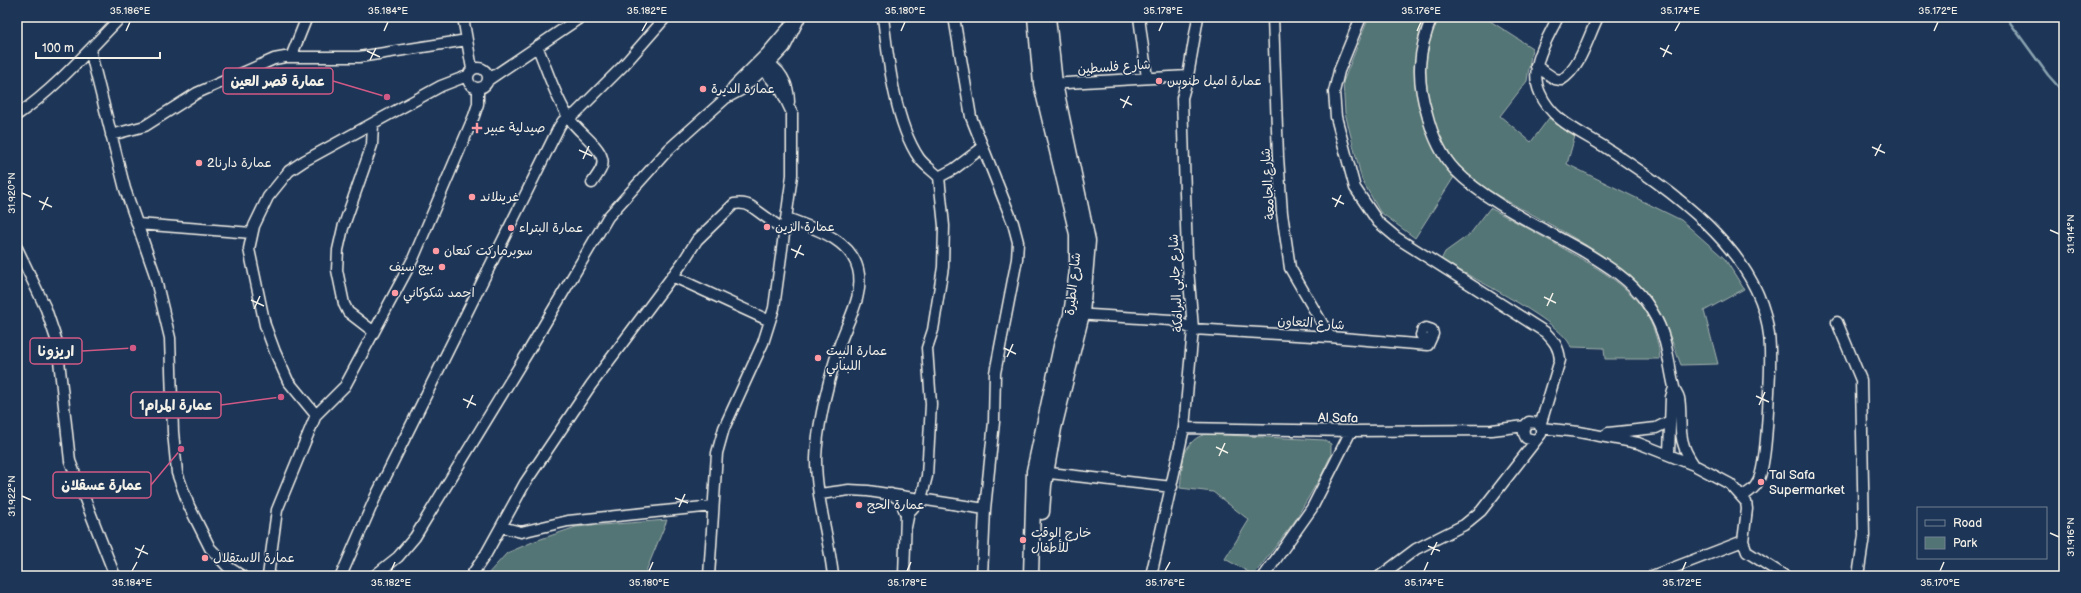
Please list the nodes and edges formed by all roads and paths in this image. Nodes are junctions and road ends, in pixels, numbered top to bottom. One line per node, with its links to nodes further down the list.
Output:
1 (121, 17): 21 (street)
2 (307, 17): 22 (street)
3 (463, 17): 18 (street)
4 (581, 17): 19 (street)
5 (666, 17): 38 (street)
6 (798, 17): 20 (street); 23 (street)
7 (883, 17): 42 (street)
8 (954, 17): 41 (street)
9 (1035, 17): 30 (main road, شارع الطيرة)
10 (1048, 17): 31 (main road, شارع الطيرة)
11 (1139, 17): 27 (street)
12 (1198, 17): 26 (street, شارع جابي البرامكة)
13 (1273, 17): 55 (street, شارع الجامعة)
14 (1361, 17): 62 (street)
15 (1432, 17): 57 (street)
16 (1558, 17): 24 (street)
17 (1598, 17): 24 (street)
18 (467, 40): 22 (street); 25 (street)
19 (537, 46): 28 (street); 38 (street)
20 (785, 46): 23 (street); 33 (street)
21 (90, 50): 37 (street); 40 (street)
22 (291, 57): 40 (street)
23 (764, 64): 29 (street); 32 (street); 33 (street); 35 (street)
24 (1536, 66): 70 (street)
25 (469, 73): 28 (street); 34 (street); 39 (street)
26 (1188, 76): 27 (street, شارع فلسطين); 53 (street, شارع جابي البرامكة)
27 (1147, 78): 31 (street, شارع فلسطين)
28 (488, 80): 34 (street)
29 (749, 83): 32 (street); 35 (street)
30 (1041, 84): 31 (street, شارع فلسطين); 50 (main road, شارع الطيرة)
31 (1055, 84): 50 (main road, شارع الطيرة)
32 (776, 85): 36 (street)
33 (787, 85): 36 (street)
34 (478, 88): 54 (street)
35 (726, 98): 81 (street)
36 (789, 104): 44 (street)
37 (17, 115)
38 (568, 117): 43 (street); 80 (street)
39 (373, 124): 47 (street); 54 (street)
40 (112, 135): 45 (street)
41 (982, 148): 42 (street); 73 (street)
42 (939, 177): 71 (street)
43 (592, 183)
44 (787, 218): 46 (street); 69 (street)
45 (138, 224): 47 (street); 78 (street)
46 (785, 231): 49 (street); 51 (street)
47 (252, 233): 58 (street)
48 (17, 248): 77 (street)
49 (672, 276): 51 (street); 75 (street)
50 (1077, 314): 53 (street, شارع التعاون); 66 (main road, شارع الطيرة)
51 (770, 321): 72 (street)
52 (1837, 322): 94 (street)
53 (1193, 329): 55 (street, شارع التعاون); 60 (street, شارع جابي البرامكة)
54 (374, 332): 58 (street)
55 (1330, 337): 56 (street, شارع التعاون)
56 (1428, 345)
57 (1674, 388): 59 (street); 65 (street)
58 (316, 415): 79 (street)
59 (1670, 421): 63 (street); 64 (street)
60 (1184, 428): 61 (street, Al Safa); 67 (street, شارع جابي البرامكة)
61 (1351, 431): 62 (street, Al Safa); 90 (street)
62 (1533, 431): 63 (street, Al Safa); 91 (street)
63 (1594, 435): 64 (street, Al Safa)
64 (1669, 454): 65 (street, Al Safa)
65 (1694, 464): 70 (street, Al Safa)
66 (1040, 472): 67 (street); 87 (main road, شارع الطيرة); 88 (main road, شارع الطيرة)
67 (1172, 487): 89 (street, شارع جابي البرامكة)
68 (890, 493): 69 (street); 71 (street); 74 (street)
69 (820, 494): 84 (street)
70 (1743, 496): 76 (street)
71 (921, 499): 73 (street); 74 (street)
72 (713, 506): 75 (street); 83 (street)
73 (985, 509): 86 (street)
74 (906, 527): 85 (street)
75 (501, 528): 82 (street)
76 (1743, 541): 92 (street); 93 (street)
77 (115, 576)
78 (242, 576)
79 (268, 576)
80 (341, 576)
81 (374, 576)
82 (472, 576)
83 (709, 576)
84 (833, 576)
85 (904, 576)
86 (982, 576)
87 (1031, 576)
88 (1039, 576)
89 (1151, 576)
90 (1264, 576)
91 (1380, 576)
92 (1652, 576)
93 (1785, 576)
94 (1858, 576)

